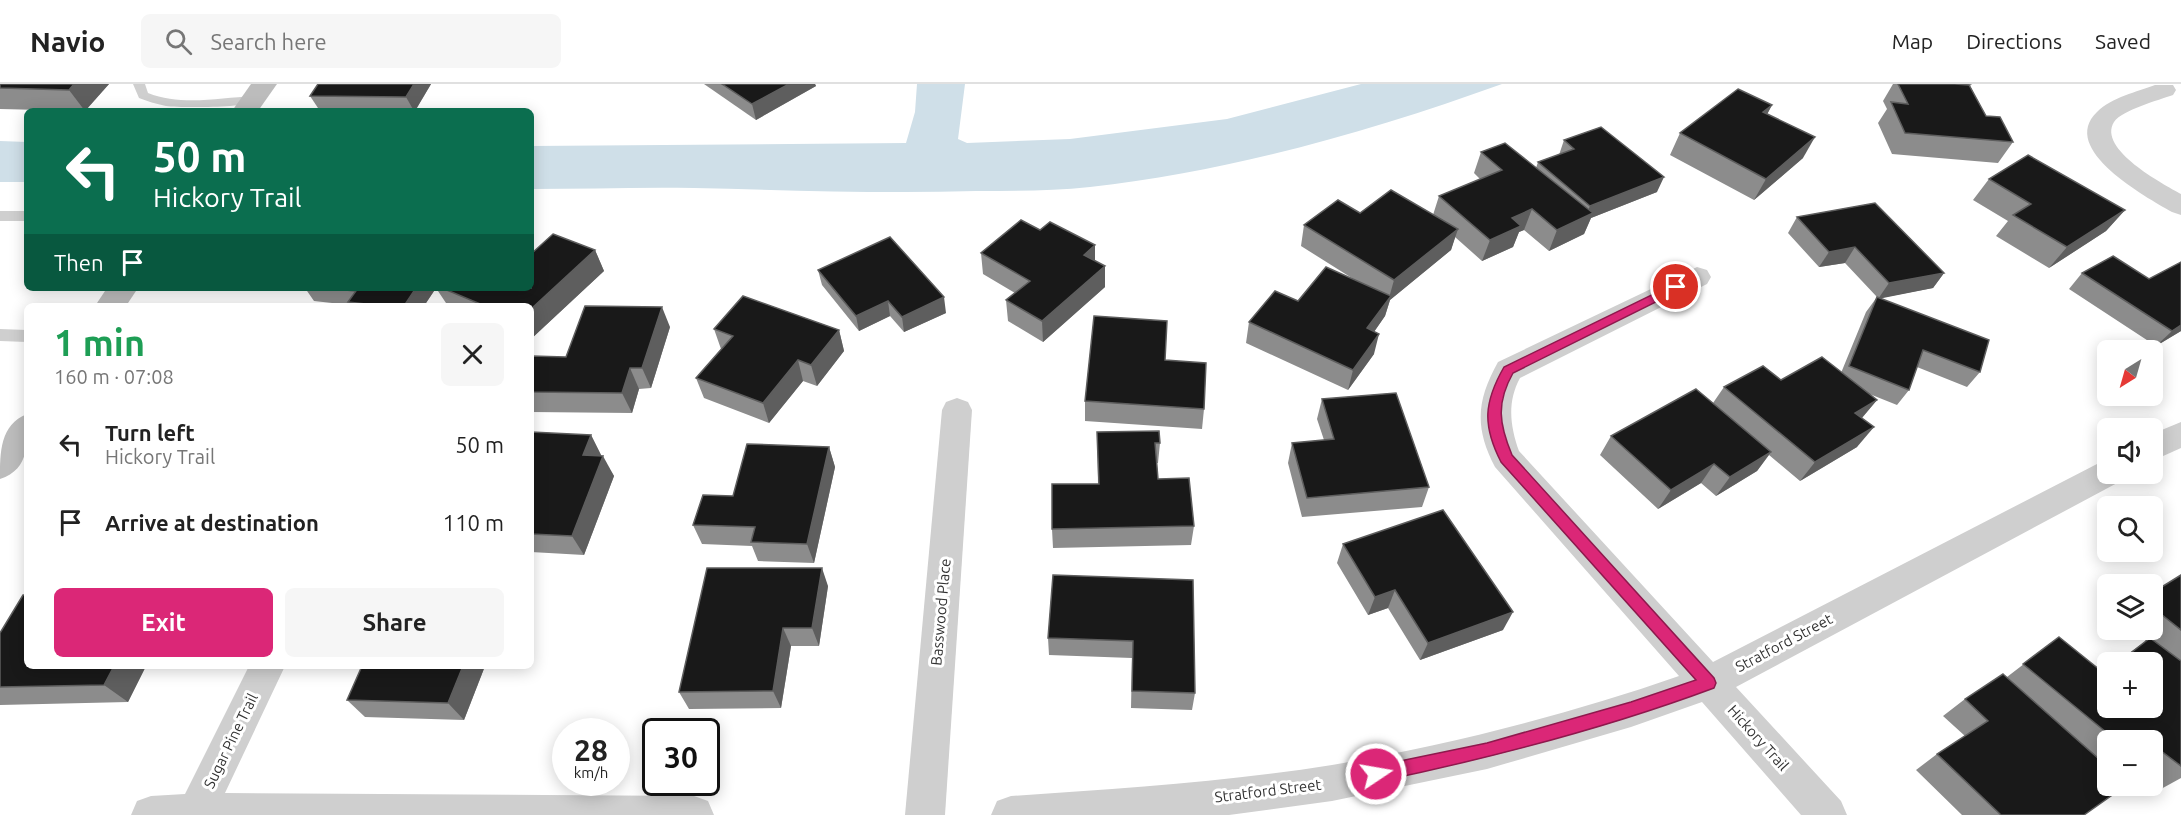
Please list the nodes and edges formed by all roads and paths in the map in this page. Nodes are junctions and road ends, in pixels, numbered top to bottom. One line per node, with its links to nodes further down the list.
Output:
1 (139, 84): 3 (lane)
2 (2164, 90): 4 (street)
3 (254, 98)
4 (2181, 206)
5 (0, 216): 6 (lane)
6 (24, 216)
7 (1697, 277): 17 (street, Hickory Trail)
8 (0, 335): 9 (lane)
9 (24, 336)
10 (957, 410): 21 (street, Basswood Place)
11 (24, 431): 14 (street)
12 (2181, 434): 13 (street)
13 (2163, 443)
14 (0, 466)
15 (2097, 479): 17 (street, Stratford Street)
16 (266, 669): 18 (street, Sugar Pine Trail)
17 (1708, 683): 22 (street, Stratford Street); 23 (street, Hickory Trail)
18 (196, 814): 19 (street); 20 (street)
19 (151, 815)
20 (694, 815)
21 (925, 815)
22 (1011, 815)
23 (1827, 815)

